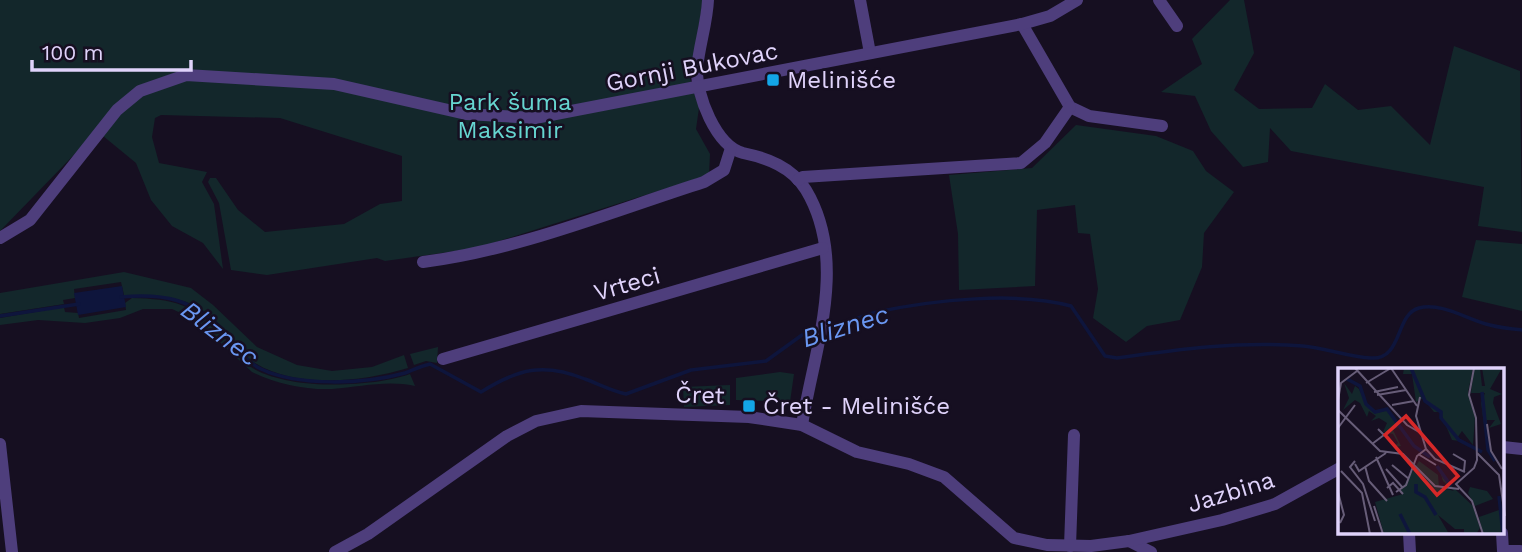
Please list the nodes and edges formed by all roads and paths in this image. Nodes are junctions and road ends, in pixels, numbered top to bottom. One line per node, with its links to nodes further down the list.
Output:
1 (708, 0): 8 (street)
2 (860, 0): 7 (street)
3 (1077, 0): 5 (street, Gornji Bukovac)
4 (1159, 0): 6 (street)
5 (1023, 24): 7 (street, Gornji Bukovac); 9 (street)
6 (1177, 26)
7 (870, 53): 8 (street, Gornji Bukovac)
8 (701, 88): 11 (street); 13 (street, Gornji Bukovac)
9 (1070, 107): 10 (street); 12 (street)
10 (1162, 126)
11 (731, 148): 12 (street); 15 (street)
12 (798, 180): 14 (street)
13 (0, 238)
14 (823, 248): 16 (street, Vrteci); 17 (street)
15 (423, 262)
16 (443, 359)
17 (802, 425): 26 (street, Čret); 29 (street, Čret)
18 (1074, 435): 26 (street)
19 (0, 444): 28 (street)
20 (1504, 447): 21 (street)
21 (1522, 449)
22 (1338, 469): 25 (street, Jazbina)
23 (1409, 534): 31 (street)
24 (1502, 534): 27 (street)
25 (1129, 541): 26 (street, Čret); 30 (street)
26 (1070, 546)
27 (1520, 551)
28 (12, 552)
29 (335, 552)
30 (1151, 552)
31 (1410, 552)

